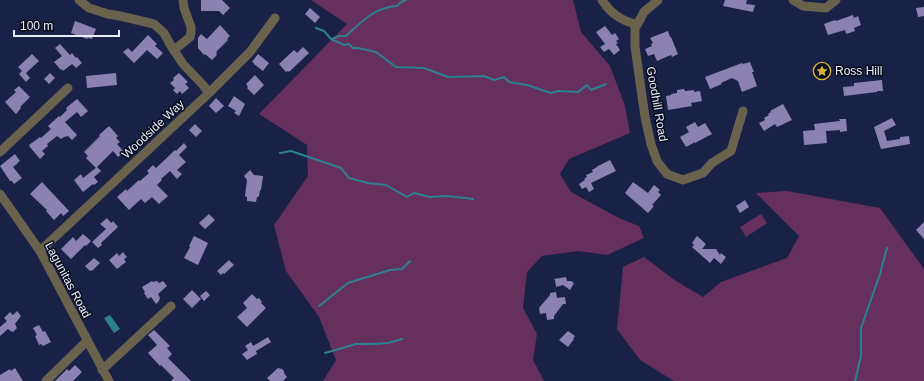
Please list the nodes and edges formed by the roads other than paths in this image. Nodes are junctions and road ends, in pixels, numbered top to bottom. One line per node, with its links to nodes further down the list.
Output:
1 (80, 0): 9 (street)
2 (183, 0): 9 (street)
3 (602, 0): 8 (street)
4 (658, 0): 8 (street)
5 (793, 0): 6 (street)
6 (836, 0)
7 (275, 18): 11 (street, Woodside Way)
8 (637, 25): 12 (street, Goodhill Road)
9 (174, 50): 11 (street)
10 (68, 88): 13 (street)
11 (209, 93): 15 (street, Woodside Way)
12 (743, 111)
13 (0, 152)
14 (0, 194): 15 (street, Lagunitas Road)
15 (40, 251): 17 (street, Lagunitas Road)
16 (171, 306): 18 (street)
17 (87, 341): 18 (street, Lagunitas Road); 19 (street)
18 (102, 370): 20 (street, Lagunitas Road)
19 (46, 381)
20 (109, 381)

